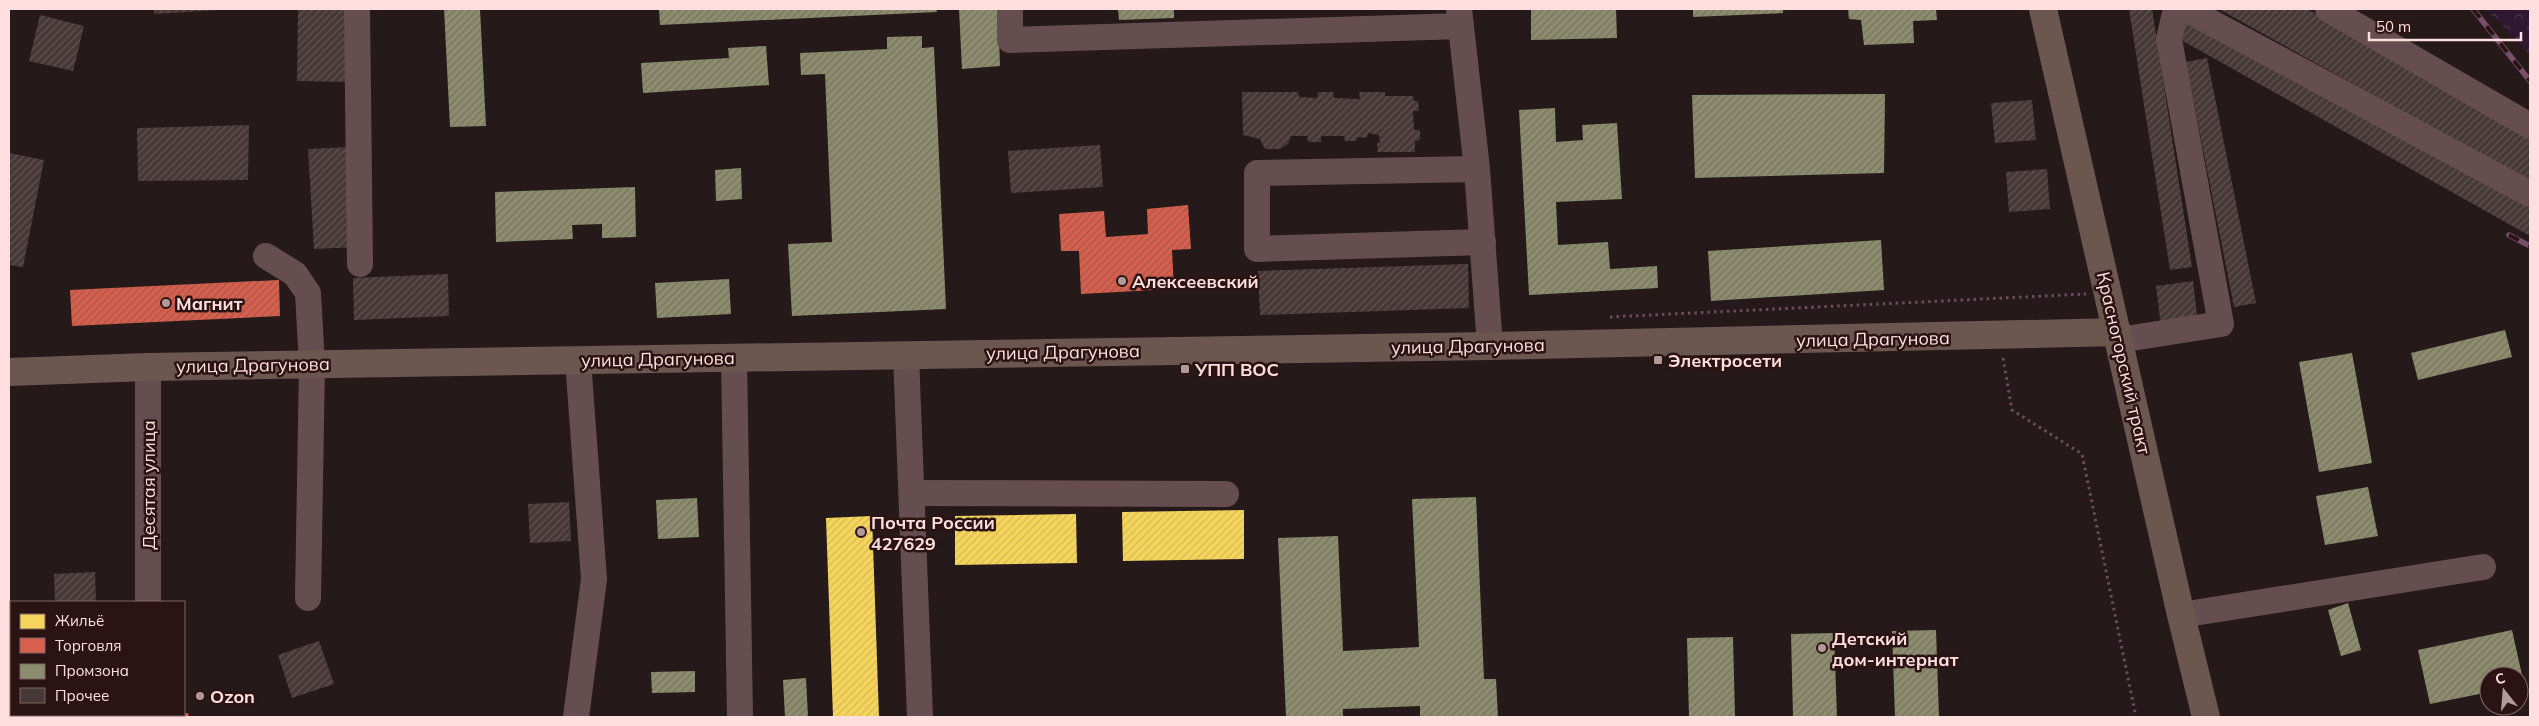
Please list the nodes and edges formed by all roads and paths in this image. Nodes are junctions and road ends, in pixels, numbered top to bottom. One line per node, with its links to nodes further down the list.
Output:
1 (357, 9): 13 (street)
2 (1010, 9): 7 (street)
3 (2043, 9): 15 (main road, Красногорский тракт)
4 (2176, 9): 15 (street)
5 (2186, 9): 10 (street)
6 (2328, 9): 8 (street)
7 (1460, 17): 9 (street)
8 (2530, 126)
9 (1477, 169): 11 (street); 11 (street)
10 (2530, 194)
11 (1483, 242): 16 (street)
12 (266, 256): 20 (street)
13 (360, 264)
14 (1999, 336): 15 (main road, улица Драгунова); 16 (main road, улица Драгунова); 32 (path)
15 (2118, 336): 28 (main road, Красногорский тракт)
16 (1490, 346): 17 (main road, улица Драгунова)
17 (906, 355): 18 (main road, улица Драгунова); 23 (street)
18 (734, 358): 19 (main road, улица Драгунова); 30 (street)
19 (578, 360): 20 (main road, улица Драгунова); 29 (street)
20 (312, 364): 21 (main road, улица Драгунова); 26 (street)
21 (148, 367): 22 (main road, улица Драгунова); 27 (street, Десятая улица)
22 (9, 372)
23 (912, 493): 24 (street); 31 (street)
24 (1226, 494)
25 (2483, 567): 28 (street)
26 (308, 598)
27 (148, 601)
28 (2181, 615): 33 (main road, Красногорский тракт)
29 (576, 717)
30 (740, 717)
31 (920, 717)
32 (2136, 717)
33 (2206, 717)

